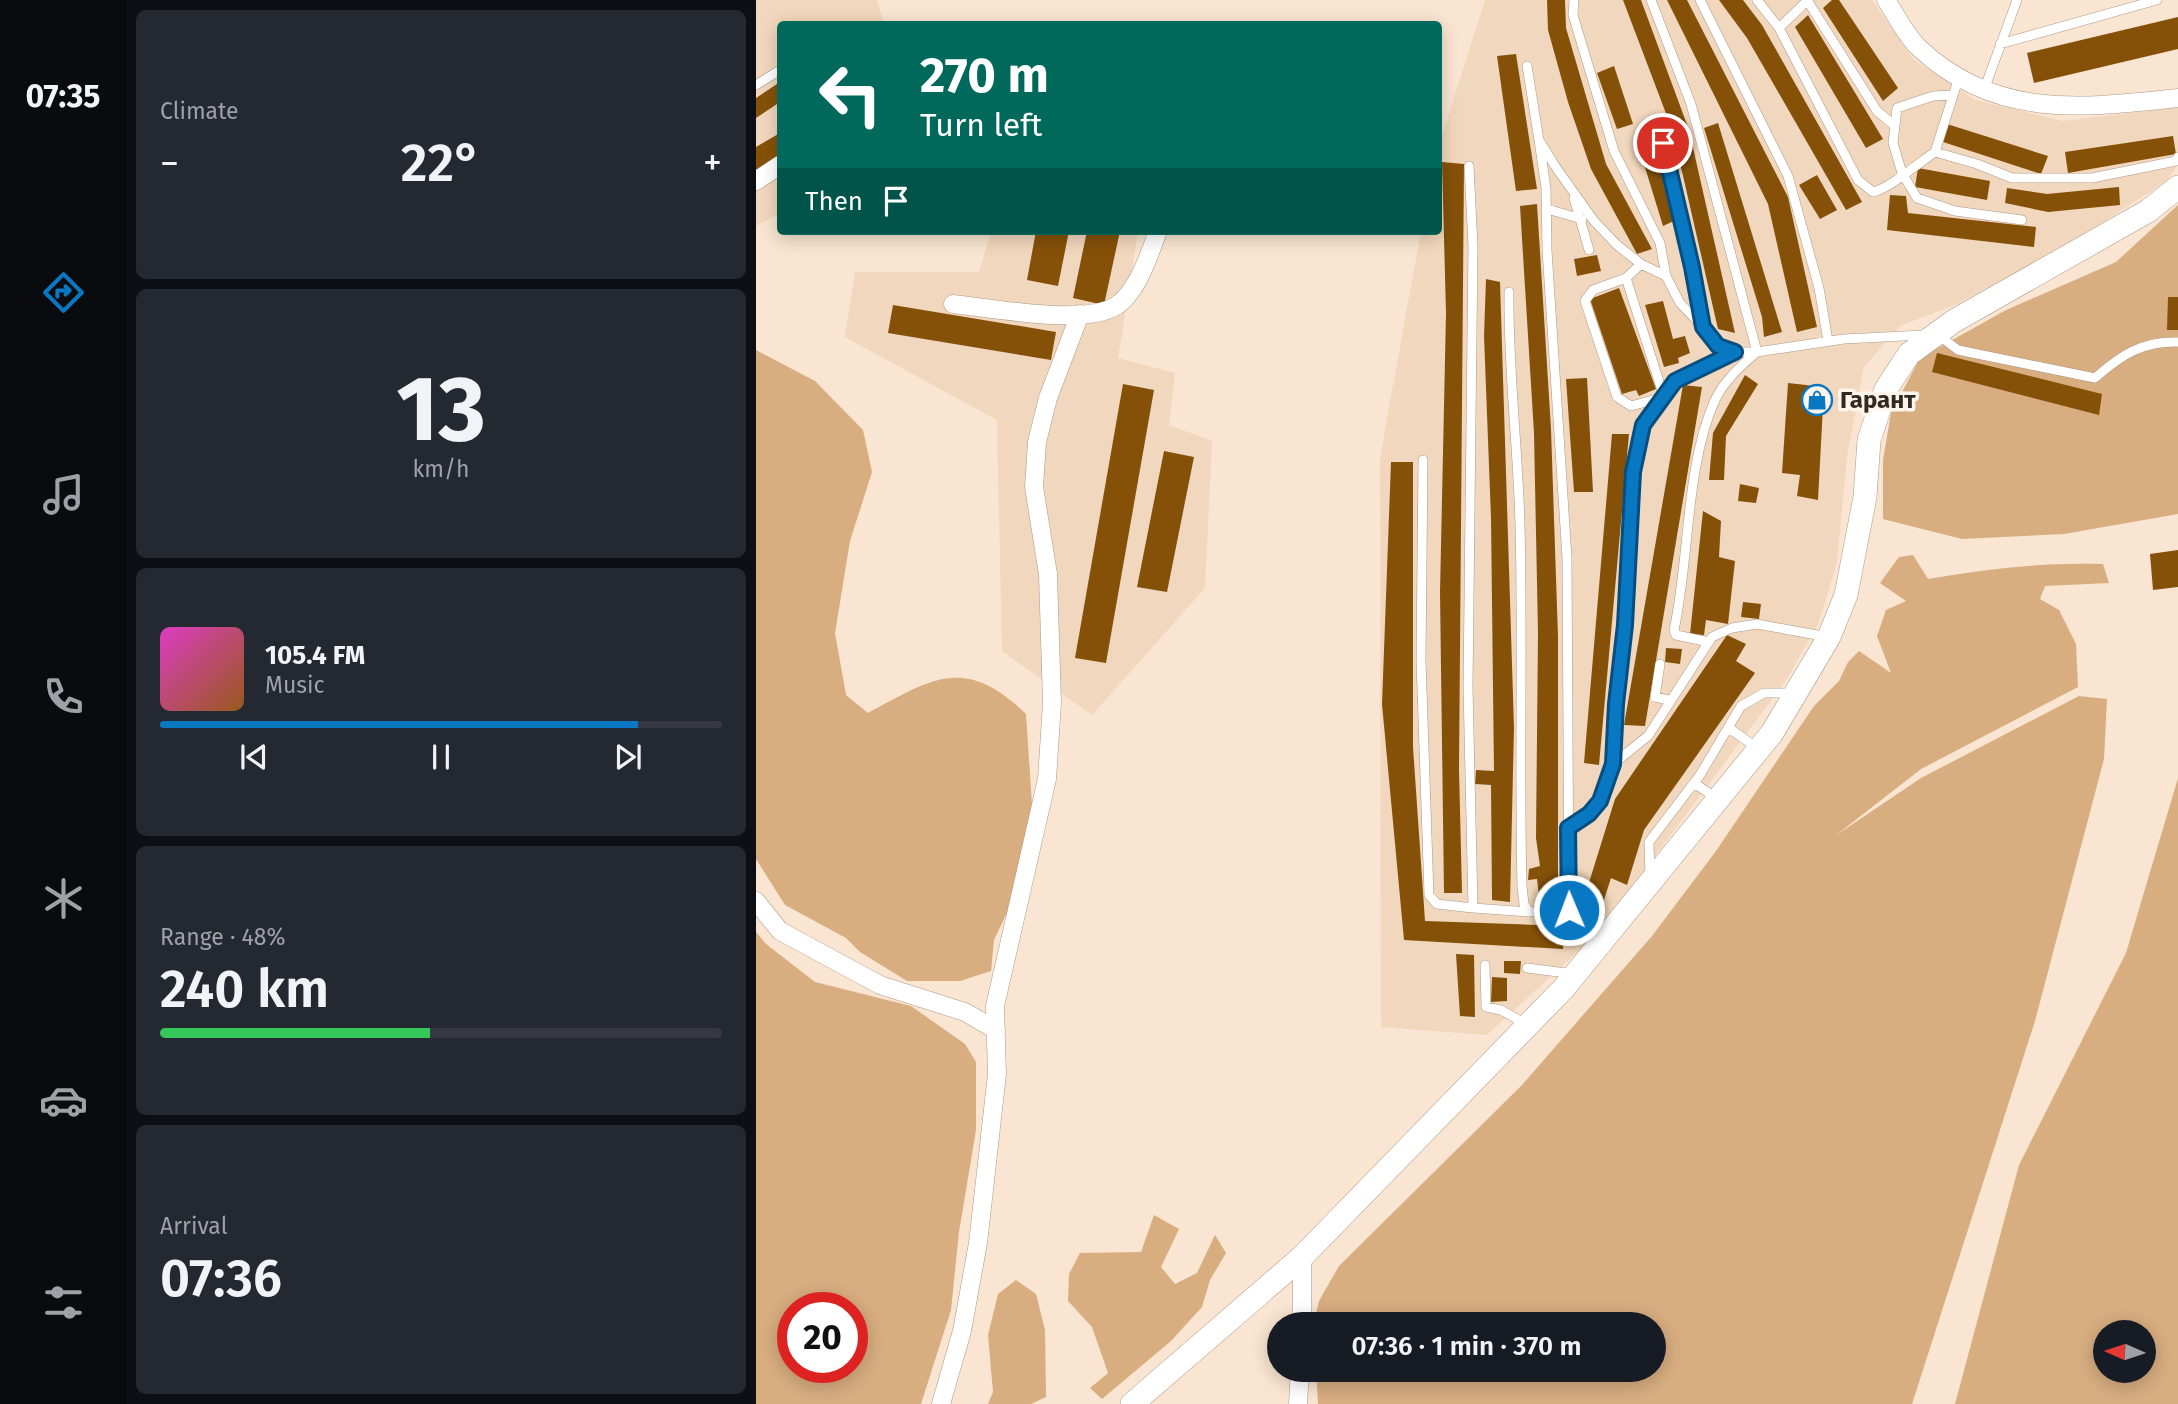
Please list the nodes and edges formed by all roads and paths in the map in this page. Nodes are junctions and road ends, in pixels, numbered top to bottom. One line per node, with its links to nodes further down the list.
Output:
1 (1574, 0): 35 (lane)
2 (1651, 0): 45 (lane)
3 (1700, 0): 42 (lane)
4 (1757, 0): 9 (lane)
5 (1808, 0): 9 (lane); 17 (lane)
6 (1886, 0): 14 (street)
7 (2017, 0): 10 (lane)
8 (2157, 0): 10 (lane)
9 (1779, 28): 24 (lane)
10 (2000, 44): 15 (lane)
11 (1527, 65): 18 (lane)
12 (777, 72): 13 (lane)
13 (756, 85)
14 (1956, 87): 15 (street); 17 (lane); 20 (lane)
15 (1983, 91): 16 (street)
16 (2178, 98)
17 (1895, 126): 24 (lane)
18 (1539, 140): 27 (lane); 28 (lane)
19 (1663, 143): 40 (lane)
20 (1935, 152): 21 (lane); 24 (lane)
21 (2178, 158)
22 (1469, 166): 61 (lane)
23 (777, 167): 25 (street)
24 (1902, 173): 30 (lane)
25 (756, 181)
26 (2178, 187): 41 (street)
27 (1573, 193): 29 (lane); 31 (lane)
28 (1547, 209): 29 (lane); 58 (lane)
29 (1579, 218): 31 (lane); 33 (lane)
30 (2022, 220)
31 (1594, 221): 34 (lane)
32 (1157, 235): 39 (street)
33 (1589, 250)
34 (1640, 264): 35 (lane); 36 (lane)
35 (1666, 276): 40 (lane)
36 (1626, 278): 46 (lane); 46 (lane)
37 (1509, 292): 63 (lane)
38 (953, 304): 39 (street)
39 (1080, 314): 69 (street)
40 (1703, 327): 44 (lane)
41 (1937, 334): 42 (lane); 43 (lane); 48 (street)
42 (1828, 341): 45 (lane)
43 (2178, 342)
44 (1735, 352): 45 (lane); 46 (lane)
45 (1757, 352): 49 (lane)
46 (1664, 397): 55 (lane)
47 (1423, 460): 61 (lane)
48 (1829, 637): 49 (lane); 51 (street)
49 (1709, 642): 52 (lane)
50 (1660, 664): 52 (lane)
51 (1796, 692): 53 (lane); 54 (street)
52 (1668, 700): 55 (lane)
53 (1729, 728): 54 (lane); 56 (lane)
54 (1759, 749): 57 (street)
55 (1613, 764): 58 (lane)
56 (1694, 783): 57 (lane); 59 (lane)
57 (1717, 799): 59 (street)
58 (1568, 828): 62 (lane)
59 (1650, 883): 64 (street)
60 (756, 901): 69 (street)
61 (1473, 908): 63 (lane)
62 (1569, 910): 63 (lane); 64 (lane)
63 (1529, 912)
64 (1597, 947): 67 (street)
65 (1485, 965): 68 (lane)
66 (1527, 968): 67 (lane)
67 (1575, 974): 68 (street)
68 (1528, 1025): 70 (street)
69 (996, 1030): 73 (street)
70 (1302, 1257): 71 (street); 74 (street)
71 (1302, 1312)
72 (1299, 1382): 75 (street)
73 (941, 1404)
74 (1132, 1404)
75 (1298, 1404)

